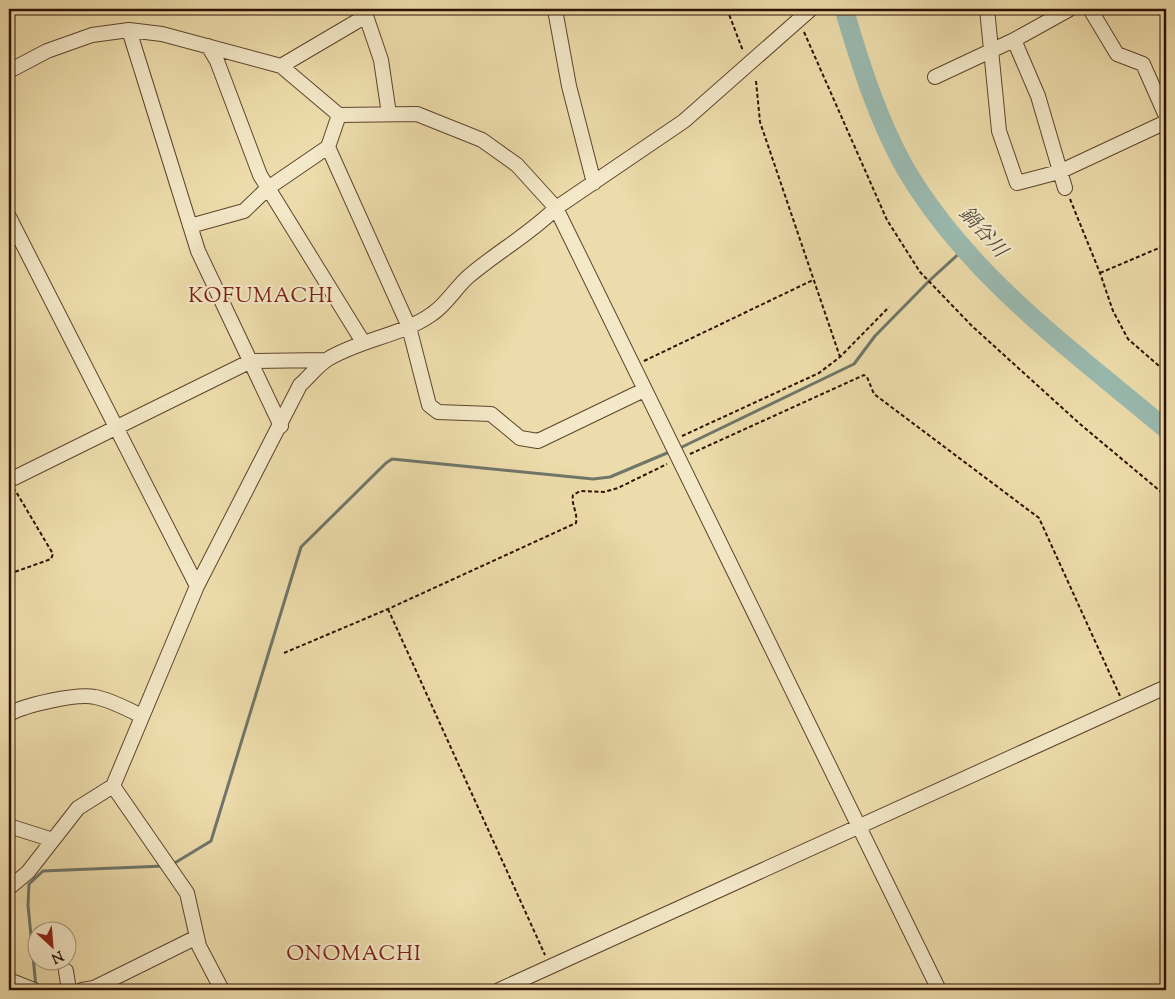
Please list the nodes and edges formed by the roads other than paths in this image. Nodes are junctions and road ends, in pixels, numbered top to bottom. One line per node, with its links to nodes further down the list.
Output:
1 (811, 9): 19 (street)
2 (987, 9): 9 (street)
3 (1070, 9): 7 (street)
4 (1090, 9): 15 (street)
5 (556, 15): 19 (street)
6 (129, 30): 8 (street); 11 (street); 24 (street)
7 (1014, 40): 9 (street); 18 (street)
8 (208, 46): 10 (street); 20 (street)
9 (992, 50): 12 (street); 18 (street)
10 (281, 66): 13 (street); 14 (street)
11 (9, 70)
12 (935, 77)
13 (389, 114): 14 (street); 22 (street)
14 (339, 115): 17 (street)
15 (1166, 116)
16 (1166, 122): 18 (street)
17 (328, 147): 20 (street); 25 (street)
18 (1059, 172): 21 (street)
19 (594, 183): 22 (street)
20 (268, 188): 24 (street); 26 (street)
21 (1065, 188)
22 (556, 208): 25 (street); 29 (street)
23 (9, 217): 31 (street)
24 (190, 226): 28 (street)
25 (409, 327): 26 (street); 29 (street)
26 (362, 342): 27 (street)
27 (326, 360): 28 (street); 30 (street)
28 (251, 361): 30 (street); 31 (street)
29 (644, 390): 39 (street)
30 (281, 426): 33 (street)
31 (116, 427): 32 (street); 33 (street)
32 (11, 483)
33 (196, 586): 36 (street)
34 (1166, 687): 39 (street)
35 (9, 714): 36 (street)
36 (142, 716): 37 (street)
37 (113, 786): 40 (street); 42 (street)
38 (9, 826): 40 (street)
39 (858, 826): 49 (street); 50 (street)
40 (54, 840): 41 (street)
41 (9, 888)
42 (198, 937): 47 (street); 48 (street)
43 (66, 972): 46 (street)
44 (9, 980): 45 (street)
45 (32, 990)
46 (69, 990)
47 (82, 990)
48 (222, 990)
49 (499, 990)
50 (938, 990)

